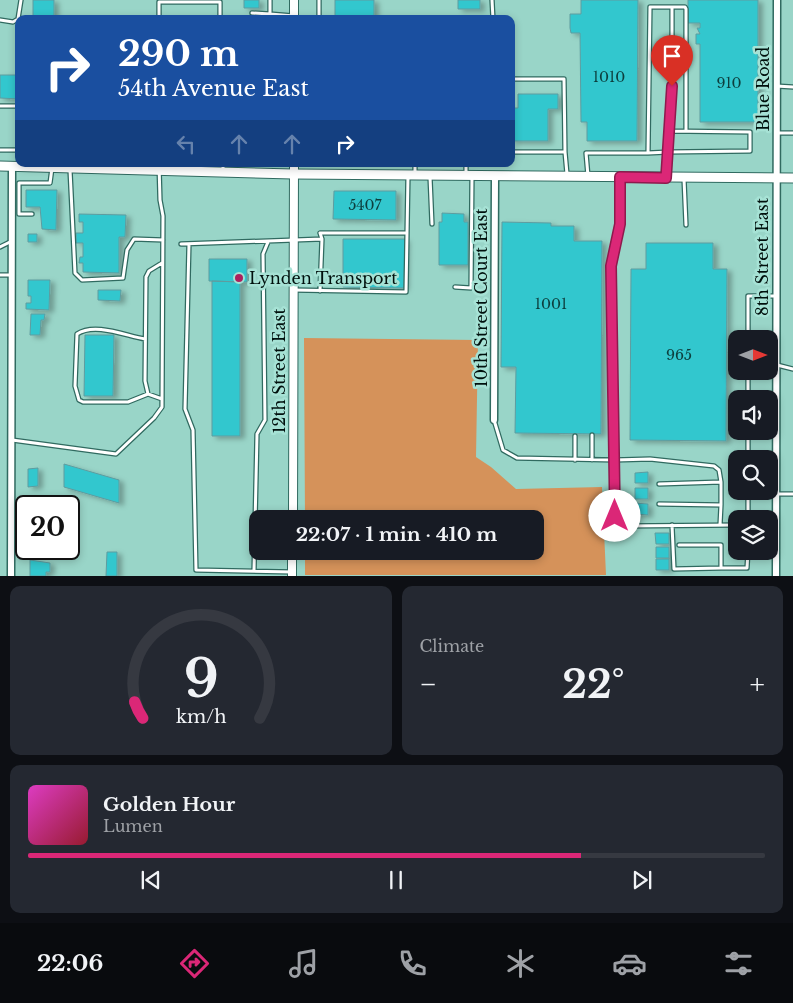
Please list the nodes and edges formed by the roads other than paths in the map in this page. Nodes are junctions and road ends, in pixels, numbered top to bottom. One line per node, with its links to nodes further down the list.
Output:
1 (20, 0): 10 (lane)
2 (270, 0): 9 (lane)
3 (294, 0): 14 (street)
4 (319, 0): 15 (lane)
5 (492, 0): 16 (lane)
6 (777, 0): 20 (street, Blue Road)
7 (672, 6): 24 (lane); 25 (lane); 33 (lane)
8 (252, 13): 9 (lane)
9 (270, 14): 13 (lane)
10 (18, 15)
11 (159, 15): 12 (lane)
12 (220, 15)
13 (278, 15)
14 (294, 15)
15 (319, 15)
16 (493, 15)
17 (0, 20): 18 (lane)
18 (15, 21)
19 (515, 79): 31 (lane)
20 (776, 86): 21 (lane); 26 (street, Blue Road)
21 (793, 88)
22 (0, 106): 23 (lane)
23 (15, 106)
24 (669, 131): 25 (lane); 32 (lane)
25 (686, 132): 32 (lane)
26 (776, 133): 27 (lane); 54 (street, Blue Road)
27 (793, 133)
28 (0, 150): 29 (lane)
29 (15, 150)
30 (515, 152): 31 (lane)
31 (565, 152): 49 (lane)
32 (669, 152): 33 (lane); 52 (lane)
33 (648, 153): 50 (lane)
34 (15, 165): 35 (main road)
35 (0, 166)
36 (17, 167): 56 (street)
37 (52, 167): 42 (main road); 56 (lane)
38 (159, 167): 42 (main road); 43 (main road); 63 (lane)
39 (294, 167): 44 (street, 12th Street East)
40 (414, 167): 45 (lane)
41 (467, 167): 47 (lane)
42 (70, 168): 63 (lane)
43 (223, 168): 44 (main road)
44 (294, 174): 45 (main road); 61 (street, 12th Street East)
45 (411, 175): 46 (main road); 60 (lane)
46 (430, 176): 47 (main road); 58 (lane)
47 (469, 176): 48 (main road); 72 (lane)
48 (495, 176): 49 (main road); 84 (street, 10th Street Court East)
49 (567, 177): 50 (main road)
50 (588, 177): 51 (main road)
51 (620, 177): 52 (main road); 91 (lane)
52 (666, 178): 53 (main road)
53 (684, 178): 54 (main road); 59 (lane)
54 (776, 178): 55 (main road); 75 (street, 8th Street East)
55 (793, 178)
56 (15, 214): 57 (lane); 64 (street)
57 (32, 214)
58 (432, 224)
59 (686, 225)
60 (407, 233): 62 (lane); 74 (lane)
61 (293, 239): 62 (lane); 65 (lane); 73 (street, 12th Street East)
62 (322, 239): 74 (lane)
63 (163, 240): 69 (lane)
64 (12, 241): 68 (lane); 71 (street)
65 (268, 242): 67 (lane); 107 (lane)
66 (181, 244): 67 (lane)
67 (189, 244): 107 (lane)
68 (0, 248)
69 (162, 262): 78 (lane); 83 (lane)
70 (0, 275): 71 (lane)
71 (12, 275): 87 (street)
72 (455, 287)
73 (293, 290): 74 (lane); 99 (street, 12th Street East)
74 (320, 291)
75 (776, 296): 76 (lane); 77 (street, 8th Street East)
76 (748, 330)
77 (776, 330)
78 (145, 340): 82 (lane); 82 (lane)
79 (778, 364): 80 (lane)
80 (793, 369)
81 (777, 380): 88 (street, 8th Street East)
82 (148, 394): 83 (lane)
83 (162, 400): 87 (lane)
84 (494, 420): 89 (lane)
85 (592, 435): 90 (lane)
86 (575, 436): 89 (lane)
87 (11, 440): 109 (street)
88 (776, 450)
89 (575, 460): 90 (lane)
90 (592, 460): 91 (lane)
91 (615, 460): 92 (lane); 100 (lane)
92 (721, 482): 93 (lane); 98 (lane)
93 (659, 484)
94 (778, 494): 95 (lane)
95 (793, 494)
96 (776, 500): 110 (street, 8th Street East)
97 (659, 504): 98 (lane)
98 (721, 505): 101 (lane)
99 (293, 510)
100 (672, 525): 101 (lane); 106 (lane)
101 (720, 525): 102 (lane)
102 (728, 525)
103 (679, 545): 106 (lane)
104 (292, 560): 108 (street)
105 (748, 560): 106 (lane)
106 (721, 568)
107 (254, 571): 108 (lane)
108 (292, 574)
109 (11, 576)
110 (776, 576)

